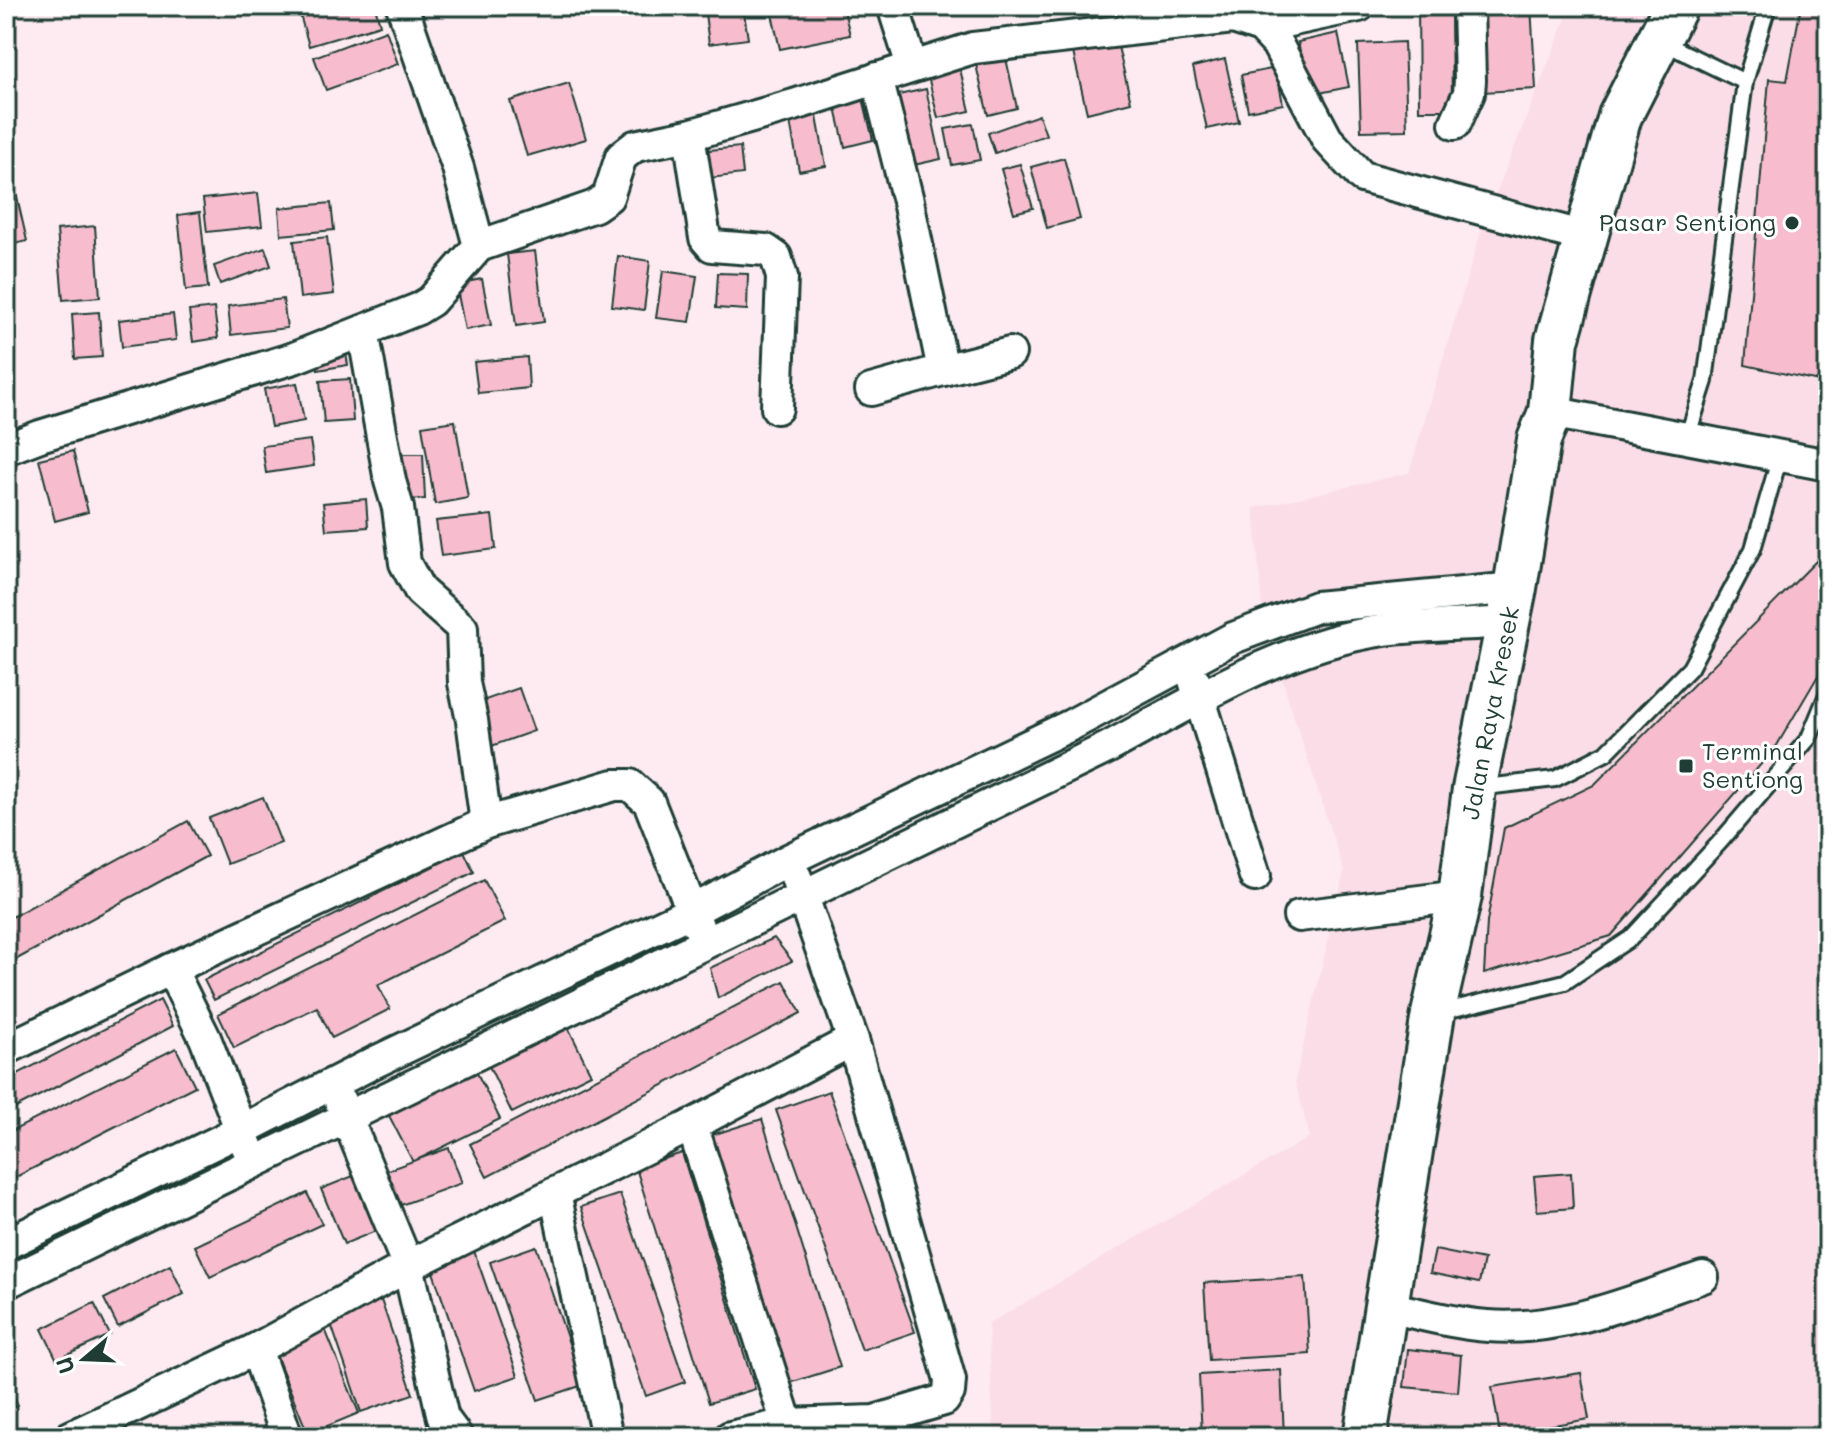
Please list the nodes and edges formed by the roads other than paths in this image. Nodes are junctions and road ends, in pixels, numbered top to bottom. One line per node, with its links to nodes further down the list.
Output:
1 (402, 6): 14 (street)
2 (893, 6): 8 (street)
3 (1359, 6): 7 (street)
4 (1468, 6): 11 (street)
5 (1768, 6): 10 (lane)
6 (1668, 23): 10 (lane); 13 (main road, Jalan Raya Kresek)
7 (1261, 27): 8 (street); 13 (street)
8 (912, 66): 9 (street)
9 (877, 78): 12 (street); 17 (street)
10 (1745, 82): 21 (lane)
11 (1455, 124)
12 (689, 135): 14 (street); 19 (street)
13 (1585, 237): 20 (main road, Jalan Raya Kresek)
14 (479, 246): 15 (street)
15 (363, 331): 22 (street); 30 (street)
16 (1010, 353): 17 (street)
17 (943, 370): 18 (street)
18 (871, 390)
19 (777, 408)
20 (1550, 412): 21 (street); 25 (main road, Jalan Raya Kresek)
21 (1687, 438): 23 (street)
22 (6, 449)
23 (1780, 456): 24 (street); 29 (lane)
24 (1828, 465)
25 (1511, 605): 26 (street); 28 (street); 29 (main road, Jalan Raya Kresek)
26 (1188, 663): 28 (street); 31 (street)
27 (1828, 692): 39 (lane)
28 (1201, 697): 32 (street); 33 (street)
29 (1474, 789): 34 (main road, Jalan Raya Kresek)
30 (486, 823): 35 (street); 38 (street)
31 (790, 859): 33 (street); 35 (street)
32 (1255, 876)
33 (803, 896): 37 (street); 40 (street)
34 (1460, 896): 36 (street); 39 (main road, Jalan Raya Kresek)
35 (692, 911): 37 (street); 42 (street)
36 (1299, 916)
37 (705, 943): 43 (street)
38 (171, 969): 41 (street); 45 (street)
39 (1433, 1014): 52 (main road, Jalan Raya Kresek)
40 (853, 1040): 44 (street); 54 (street)
41 (6, 1049)
42 (331, 1085): 43 (street); 45 (street)
43 (347, 1116): 46 (street); 49 (street)
44 (692, 1125): 47 (street); 54 (street)
45 (240, 1131): 46 (street); 48 (street)
46 (253, 1162): 51 (street)
47 (555, 1193): 49 (street); 58 (street)
48 (6, 1244)
49 (408, 1266): 53 (street); 57 (street)
50 (1703, 1277): 52 (street)
51 (6, 1283)
52 (1386, 1307): 60 (main road, Jalan Raya Kresek)
53 (256, 1349): 55 (street); 56 (street)
54 (787, 1424): 59 (street)
55 (70, 1437)
56 (287, 1437)
57 (457, 1437)
58 (607, 1437)
59 (730, 1437)
60 (1365, 1437)

